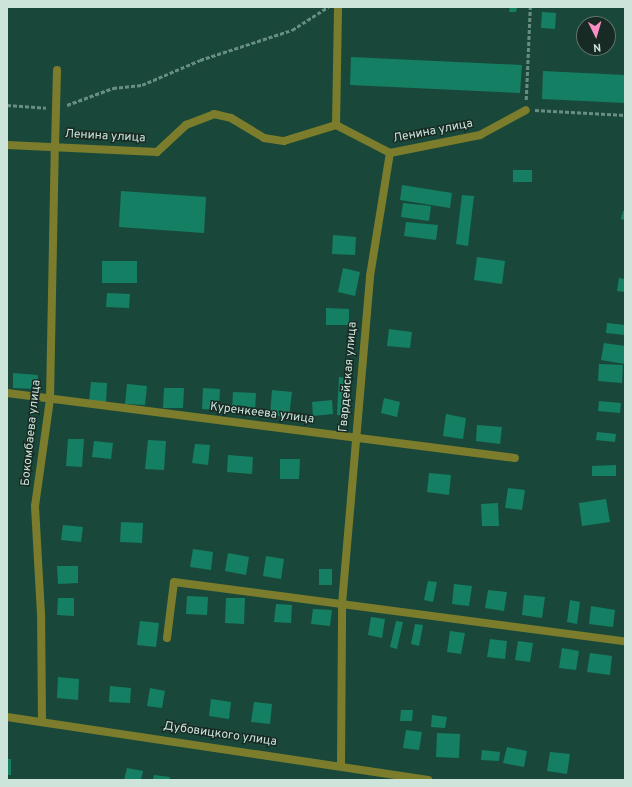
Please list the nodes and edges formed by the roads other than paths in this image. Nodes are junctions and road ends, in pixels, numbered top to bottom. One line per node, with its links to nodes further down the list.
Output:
1 (338, 7): 4 (street)
2 (56, 70): 6 (street, Бокомбаева улица)
3 (526, 110): 7 (street, Ленина улица)
4 (336, 125): 6 (street, Ленина улица); 7 (street, Ленина улица)
5 (7, 145): 6 (street, Ленина улица)
6 (55, 147): 9 (street, Бокомбаева улица)
7 (390, 153): 10 (street, Гвардейская улица)
8 (7, 393): 9 (street, Куренкеева улица)
9 (50, 399): 10 (street, Куренкеева улица); 16 (street, Бокомбаева улица)
10 (356, 438): 11 (street, Куренкеева улица); 12 (street, Гвардейская улица)
11 (515, 458)
12 (342, 604): 13 (street); 14 (street); 17 (street, Гвардейская улица)
13 (167, 638)
14 (625, 641)
15 (7, 716): 16 (street, Дубовицкого улица)
16 (42, 722): 17 (street, Дубовицкого улица)
17 (341, 765): 18 (street, Дубовицкого улица)
18 (428, 780)

